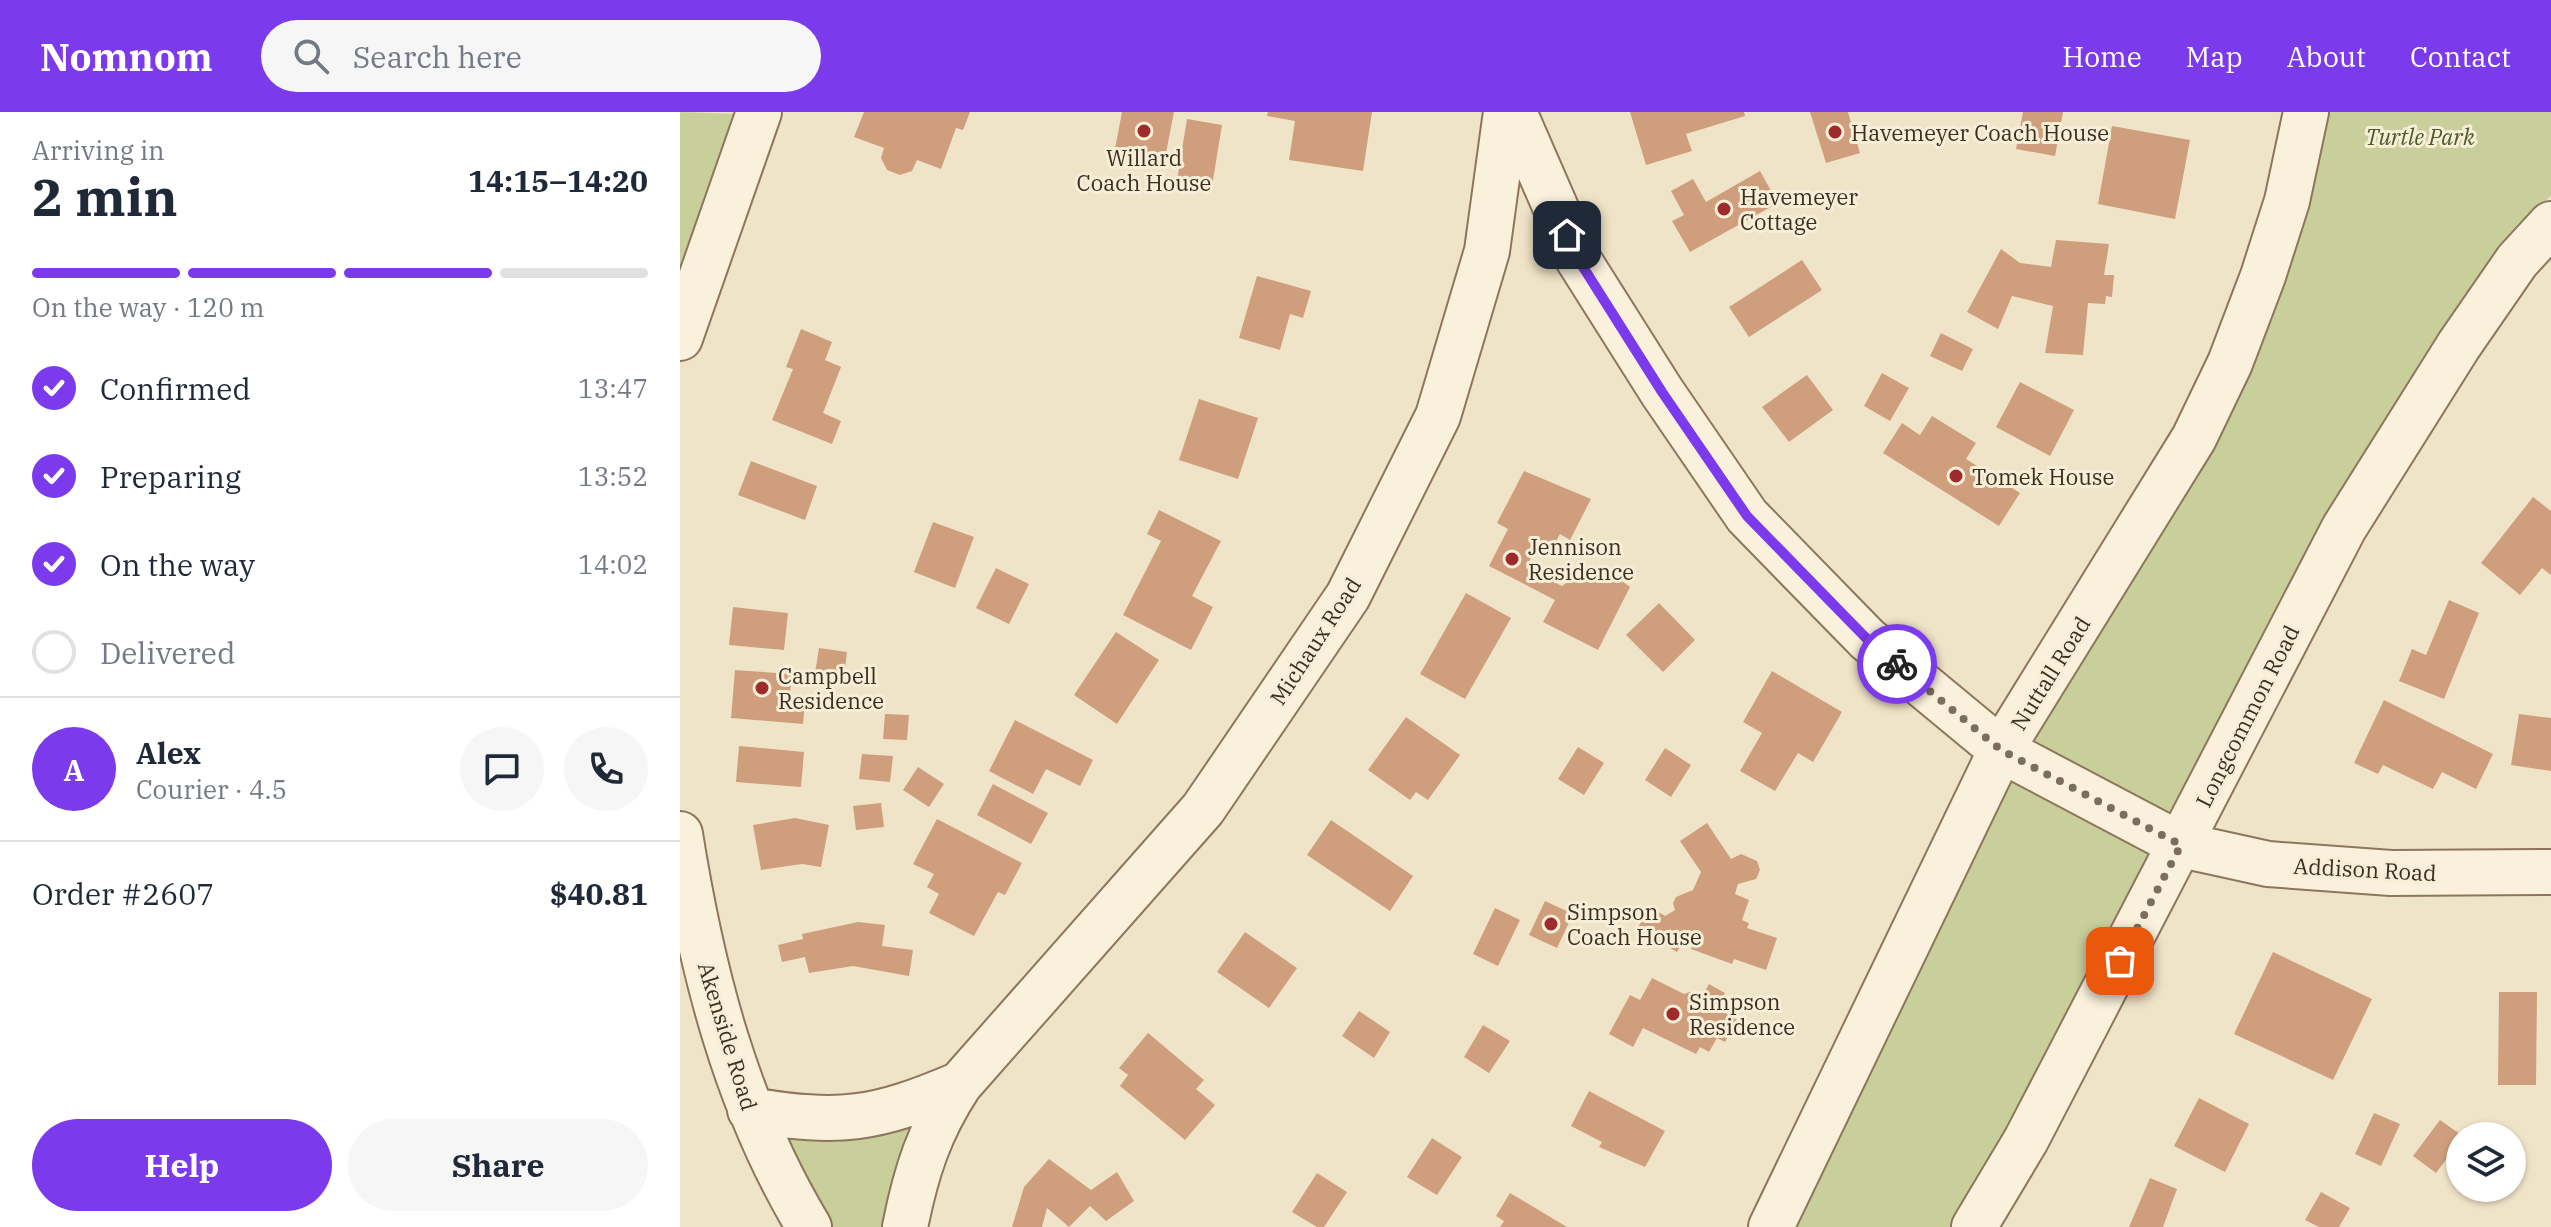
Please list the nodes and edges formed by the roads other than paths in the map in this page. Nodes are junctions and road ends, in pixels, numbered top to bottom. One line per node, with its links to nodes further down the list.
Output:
1 (759, 112): 6 (street)
2 (1506, 112): 11 (street, Michaux Road)
3 (1514, 112): 7 (street, Addison Road)
4 (2306, 112): 7 (street, Nuttall Road)
5 (2551, 224): 9 (street, Longcommon Road)
6 (680, 338)
7 (2001, 750): 9 (street, Addison Road); 15 (street, Nuttall Road)
8 (680, 834): 12 (street, Akenside Road)
9 (2181, 845): 10 (street, Addison Road); 16 (street, Longcommon Road)
10 (2551, 872)
11 (960, 1084): 12 (street, Michaux Road); 14 (street, Michaux Road)
12 (750, 1110): 13 (street, Akenside Road)
13 (809, 1227)
14 (905, 1227)
15 (1771, 1227)
16 (1974, 1227)

